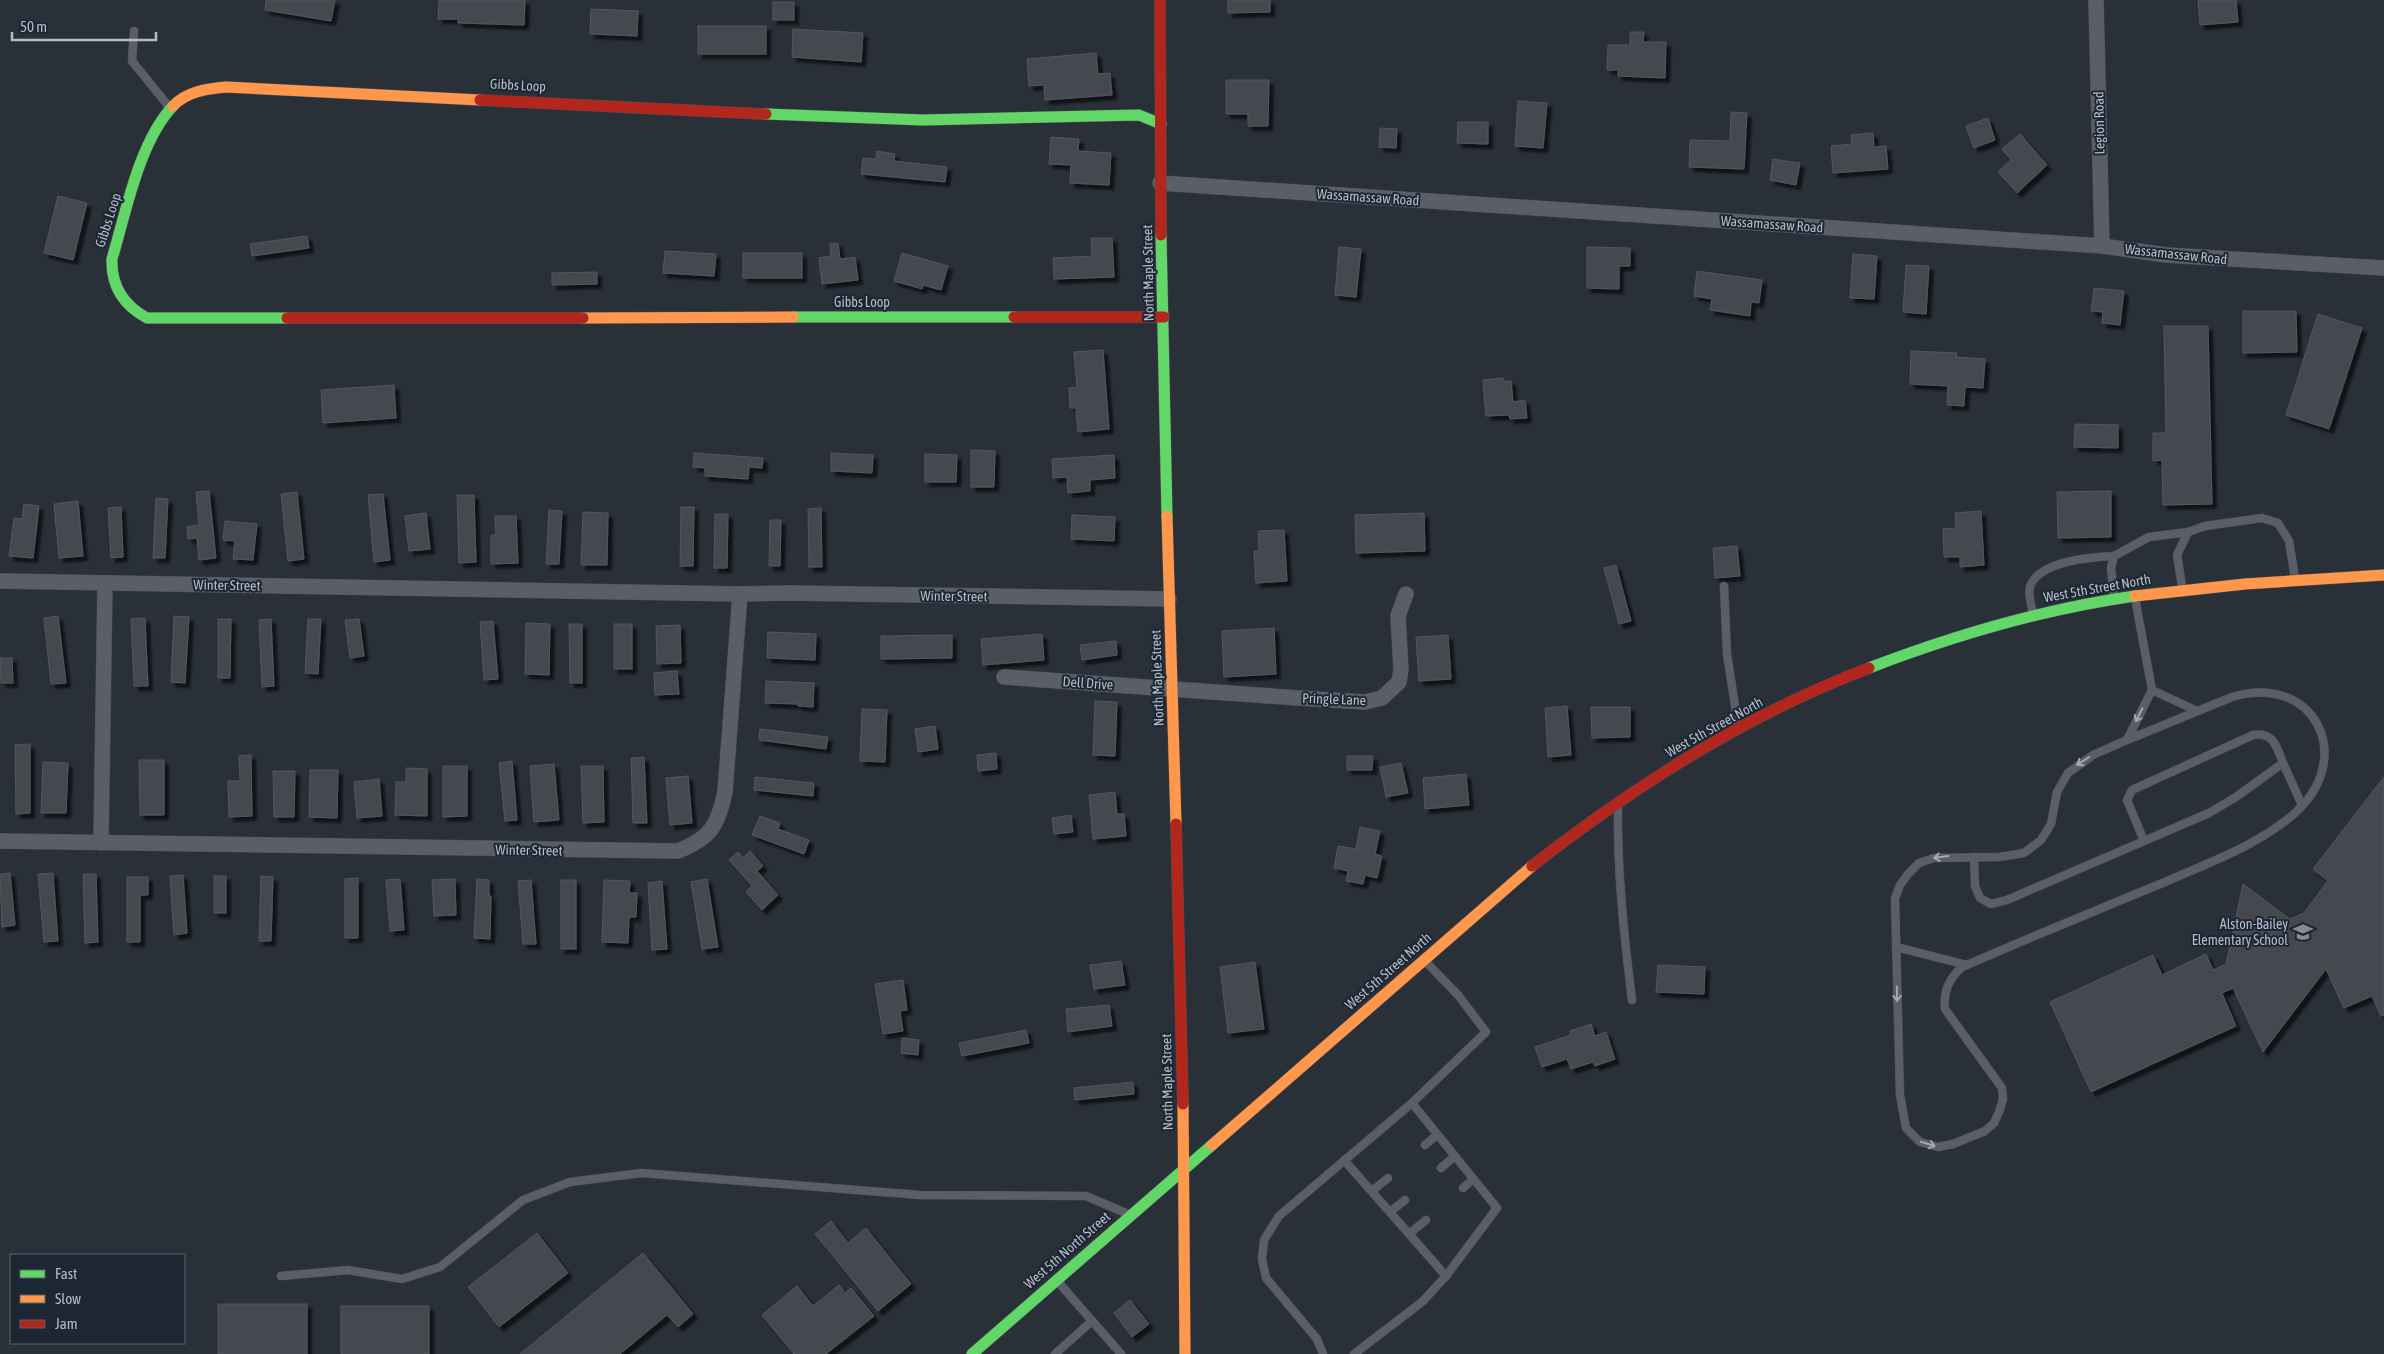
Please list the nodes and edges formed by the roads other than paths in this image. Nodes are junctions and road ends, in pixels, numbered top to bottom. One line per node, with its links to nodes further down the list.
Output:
1 (1160, 0): 5 (street, North Maple Street)
2 (2096, 0): 7 (street, Legion Road)
3 (134, 31): 4 (lane)
4 (170, 108): 5 (street, Gibbs Loop); 9 (street, Gibbs Loop)
5 (1161, 124): 6 (street, North Maple Street)
6 (1160, 183): 7 (street, Wassamassaw Road); 9 (street, North Maple Street)
7 (2102, 246): 8 (street, Wassamassaw Road)
8 (2384, 268)
9 (1164, 318): 21 (street, North Maple Street)
10 (2188, 532): 11 (lane); 13 (lane); 17 (lane)
11 (2114, 556): 22 (lane); 23 (lane)
12 (2384, 575): 13 (street, West 5th Street North)
13 (2295, 580): 17 (street, West 5th Street North)
14 (0, 581): 15 (street, Winter Street)
15 (105, 583): 18 (street, Winter Street); 35 (street)
16 (1724, 586): 28 (lane)
17 (2182, 588): 20 (street, West 5th Street North)
18 (740, 594): 21 (street, Winter Street); 35 (street, Winter Street)
19 (1406, 594): 25 (street, Pringle Lane)
20 (2135, 596): 22 (street, West 5th Street North); 26 (lane)
21 (1169, 599): 25 (street, North Maple Street)
22 (2114, 599): 23 (street, West 5th Street North)
23 (2033, 615): 28 (street, West 5th Street North)
24 (1004, 677): 25 (street, Dell Drive)
25 (1173, 690): 47 (street, North Maple Street)
26 (2152, 690): 27 (lane); 29 (lane, one-way to 29)
27 (2197, 711): 29 (lane); 32 (lane)
28 (1738, 730): 31 (street, West 5th Street North)
29 (2127, 740): 36 (lane, one-way to 36)
30 (2283, 763): 32 (lane); 34 (lane); 34 (lane)
31 (1618, 802): 38 (street, West 5th Street North); 40 (lane)
32 (2302, 805): 39 (lane)
33 (0, 841): 35 (street, Winter Street)
34 (2144, 841): 36 (lane)
35 (102, 843)
36 (1974, 857): 37 (lane, one-way to 37)
37 (1896, 946): 39 (lane); 39 (lane, one-way to 39)
38 (1424, 959): 41 (lane); 47 (street, West 5th Street North)
39 (1967, 965)
40 (1632, 1000)
41 (1412, 1103): 42 (lane); 45 (lane)
42 (1437, 1135): 43 (lane); 44 (lane)
43 (1425, 1145)
44 (1455, 1156): 46 (lane); 49 (lane)
45 (1344, 1160): 51 (lane); 65 (lane)
46 (1441, 1168)
47 (1182, 1169): 54 (street, West 5th North Street); 64 (street, North Maple Street)
48 (1388, 1178): 51 (lane)
49 (1473, 1179): 50 (lane); 58 (lane)
50 (1463, 1188)
51 (1372, 1191): 53 (lane)
52 (1405, 1200): 53 (lane)
53 (1390, 1212): 56 (lane)
54 (1130, 1215): 57 (lane); 59 (street, West 5th North Street)
55 (1426, 1220): 56 (lane)
56 (1409, 1234): 58 (lane)
57 (281, 1276)
58 (1446, 1276): 66 (lane)
59 (1056, 1280): 60 (lane); 61 (street, West 5th North Street)
60 (1092, 1321): 62 (lane); 63 (lane)
61 (972, 1354)
62 (1055, 1354)
63 (1122, 1354)
64 (1185, 1354)
65 (1323, 1354)
66 (1354, 1354)

